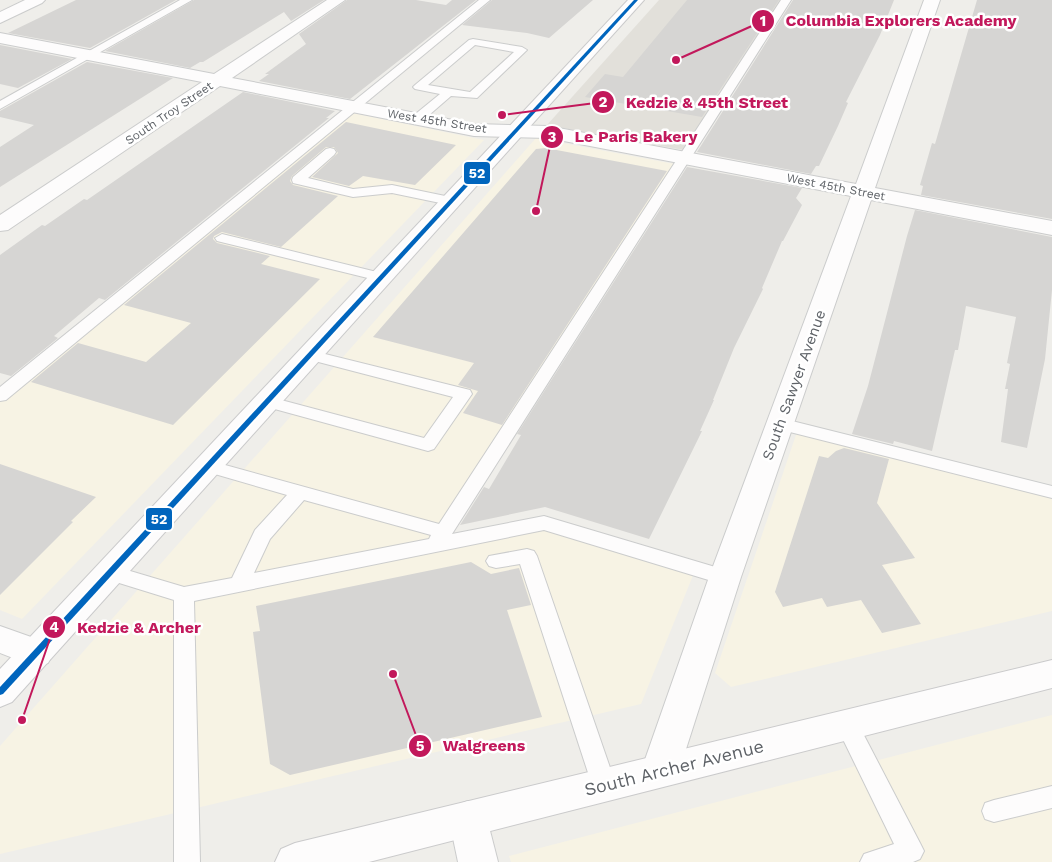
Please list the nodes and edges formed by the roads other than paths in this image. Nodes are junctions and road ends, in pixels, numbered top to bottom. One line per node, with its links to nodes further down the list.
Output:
1 (37, 0): 8 (street)
2 (187, 0): 10 (lane)
3 (337, 0): 11 (street, South Troy Street)
4 (484, 0): 14 (lane)
5 (636, 0): 16 (street)
6 (786, 0): 18 (lane)
7 (932, 0): 19 (street, South Sawyer Avenue)
8 (0, 18)
9 (0, 38): 10 (street, West 45th Street)
10 (89, 56): 11 (street, West 45th Street); 13 (lane)
11 (217, 80): 14 (street, West 45th Street); 21 (street, South Troy Street)
12 (450, 92): 12 (lane); 15 (lane)
13 (0, 106)
14 (354, 107): 15 (street, West 45th Street); 26 (lane)
15 (417, 119): 16 (street, West 45th Street)
16 (514, 131): 18 (street, West 45th Street); 20 (street)
17 (330, 152): 20 (lane)
18 (684, 158): 19 (street, West 45th Street); 32 (lane)
19 (864, 193): 22 (street, West 45th Street); 28 (street, South Sawyer Avenue)
20 (450, 201): 24 (street)
21 (0, 226)
22 (1052, 228)
23 (222, 238): 24 (lane)
24 (380, 277): 25 (street)
25 (309, 355): 27 (street); 27 (lane)
26 (0, 396)
27 (266, 401): 29 (street)
28 (780, 424): 31 (lane); 35 (street, South Sawyer Avenue)
29 (207, 466): 30 (lane); 34 (street)
30 (300, 492): 32 (lane); 36 (lane)
31 (1052, 492)
32 (439, 538): 35 (lane); 36 (lane)
33 (496, 561): 44 (lane)
34 (110, 572): 37 (lane); 39 (street)
35 (725, 577): 43 (street, South Sawyer Avenue)
36 (239, 584): 37 (lane)
37 (184, 595): 49 (lane)
38 (0, 639): 39 (street)
39 (36, 652): 41 (street)
40 (1052, 674): 42 (street, South Archer Avenue)
41 (0, 692)
42 (846, 725): 43 (street, South Archer Avenue); 48 (lane)
43 (660, 772): 44 (street, South Archer Avenue)
44 (604, 785): 47 (street, South Archer Avenue)
45 (1052, 797): 46 (lane)
46 (994, 812)
47 (468, 819): 50 (street, South Archer Avenue); 51 (street)
48 (914, 857): 52 (lane)
49 (187, 862)
50 (295, 862)
51 (478, 862)
52 (873, 862)

